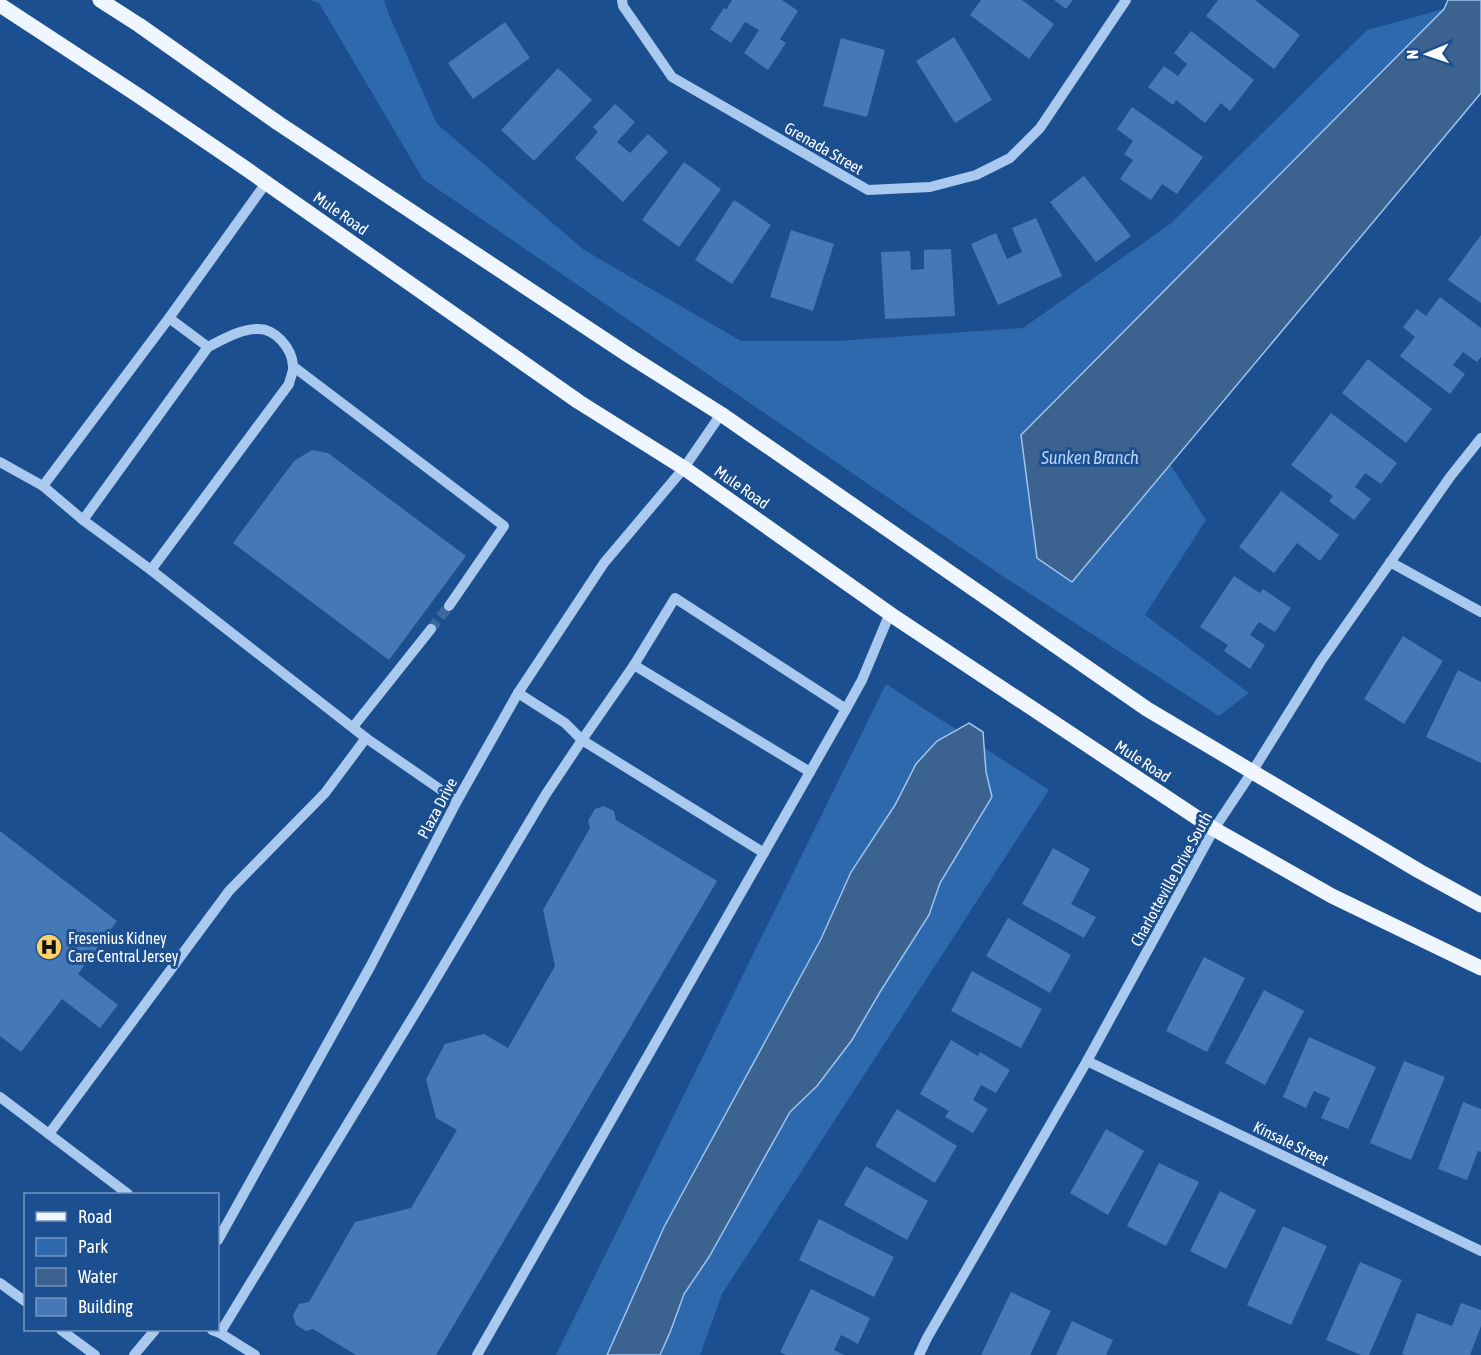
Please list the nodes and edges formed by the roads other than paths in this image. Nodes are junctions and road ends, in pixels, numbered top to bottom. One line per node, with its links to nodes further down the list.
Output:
1 (100, 0): 9 (main road)
2 (622, 0): 3 (street, Grenada Street)
3 (1125, 0)
4 (0, 5): 5 (main road, Mule Road)
5 (266, 183): 6 (street); 12 (main road, Mule Road)
6 (169, 318): 7 (street); 13 (street)
7 (208, 347): 8 (street); 14 (street)
8 (294, 367): 16 (street); 17 (street)
9 (721, 414): 12 (street, Plaza Drive); 28 (main road)
10 (1481, 438): 15 (street, Charlotteville Drive South)
11 (0, 462): 13 (street)
12 (684, 468): 19 (main road, Mule Road); 22 (street, Plaza Drive)
13 (43, 486): 14 (street)
14 (83, 520): 16 (street)
15 (1390, 562): 18 (street); 28 (street, Charlotteville Drive South)
16 (151, 570): 24 (street)
17 (449, 606)
18 (1481, 612)
19 (890, 613): 23 (street); 30 (main road, Mule Road)
20 (430, 629): 24 (street)
21 (634, 665): 23 (street); 26 (street); 27 (street)
22 (518, 693): 26 (street); 29 (street, Plaza Drive)
23 (846, 709): 27 (street)
24 (352, 727): 25 (street)
25 (366, 738): 29 (street); 36 (street)
26 (582, 740): 31 (street); 42 (street)
27 (810, 772): 31 (street)
28 (1252, 772): 30 (street, Charlotteville Drive South); 32 (main road)
29 (457, 801): 38 (street, Plaza Drive)
30 (1214, 829): 33 (main road, Mule Road); 34 (street, Charlotteville Drive South)
31 (764, 853): 49 (street)
32 (1481, 904)
33 (1481, 968)
34 (1087, 1061): 39 (street, Kinsale Street); 50 (street, Charlotteville Drive South)
35 (0, 1097): 36 (street)
36 (49, 1134): 37 (street)
37 (127, 1193)
38 (219, 1238)
39 (1481, 1251)
40 (0, 1283): 41 (street)
41 (24, 1301)
42 (219, 1326)
43 (64, 1331): 46 (street)
44 (153, 1331): 47 (street)
45 (216, 1331): 48 (street)
46 (95, 1355)
47 (134, 1355)
48 (255, 1355)
49 (477, 1355)
50 (919, 1355)

